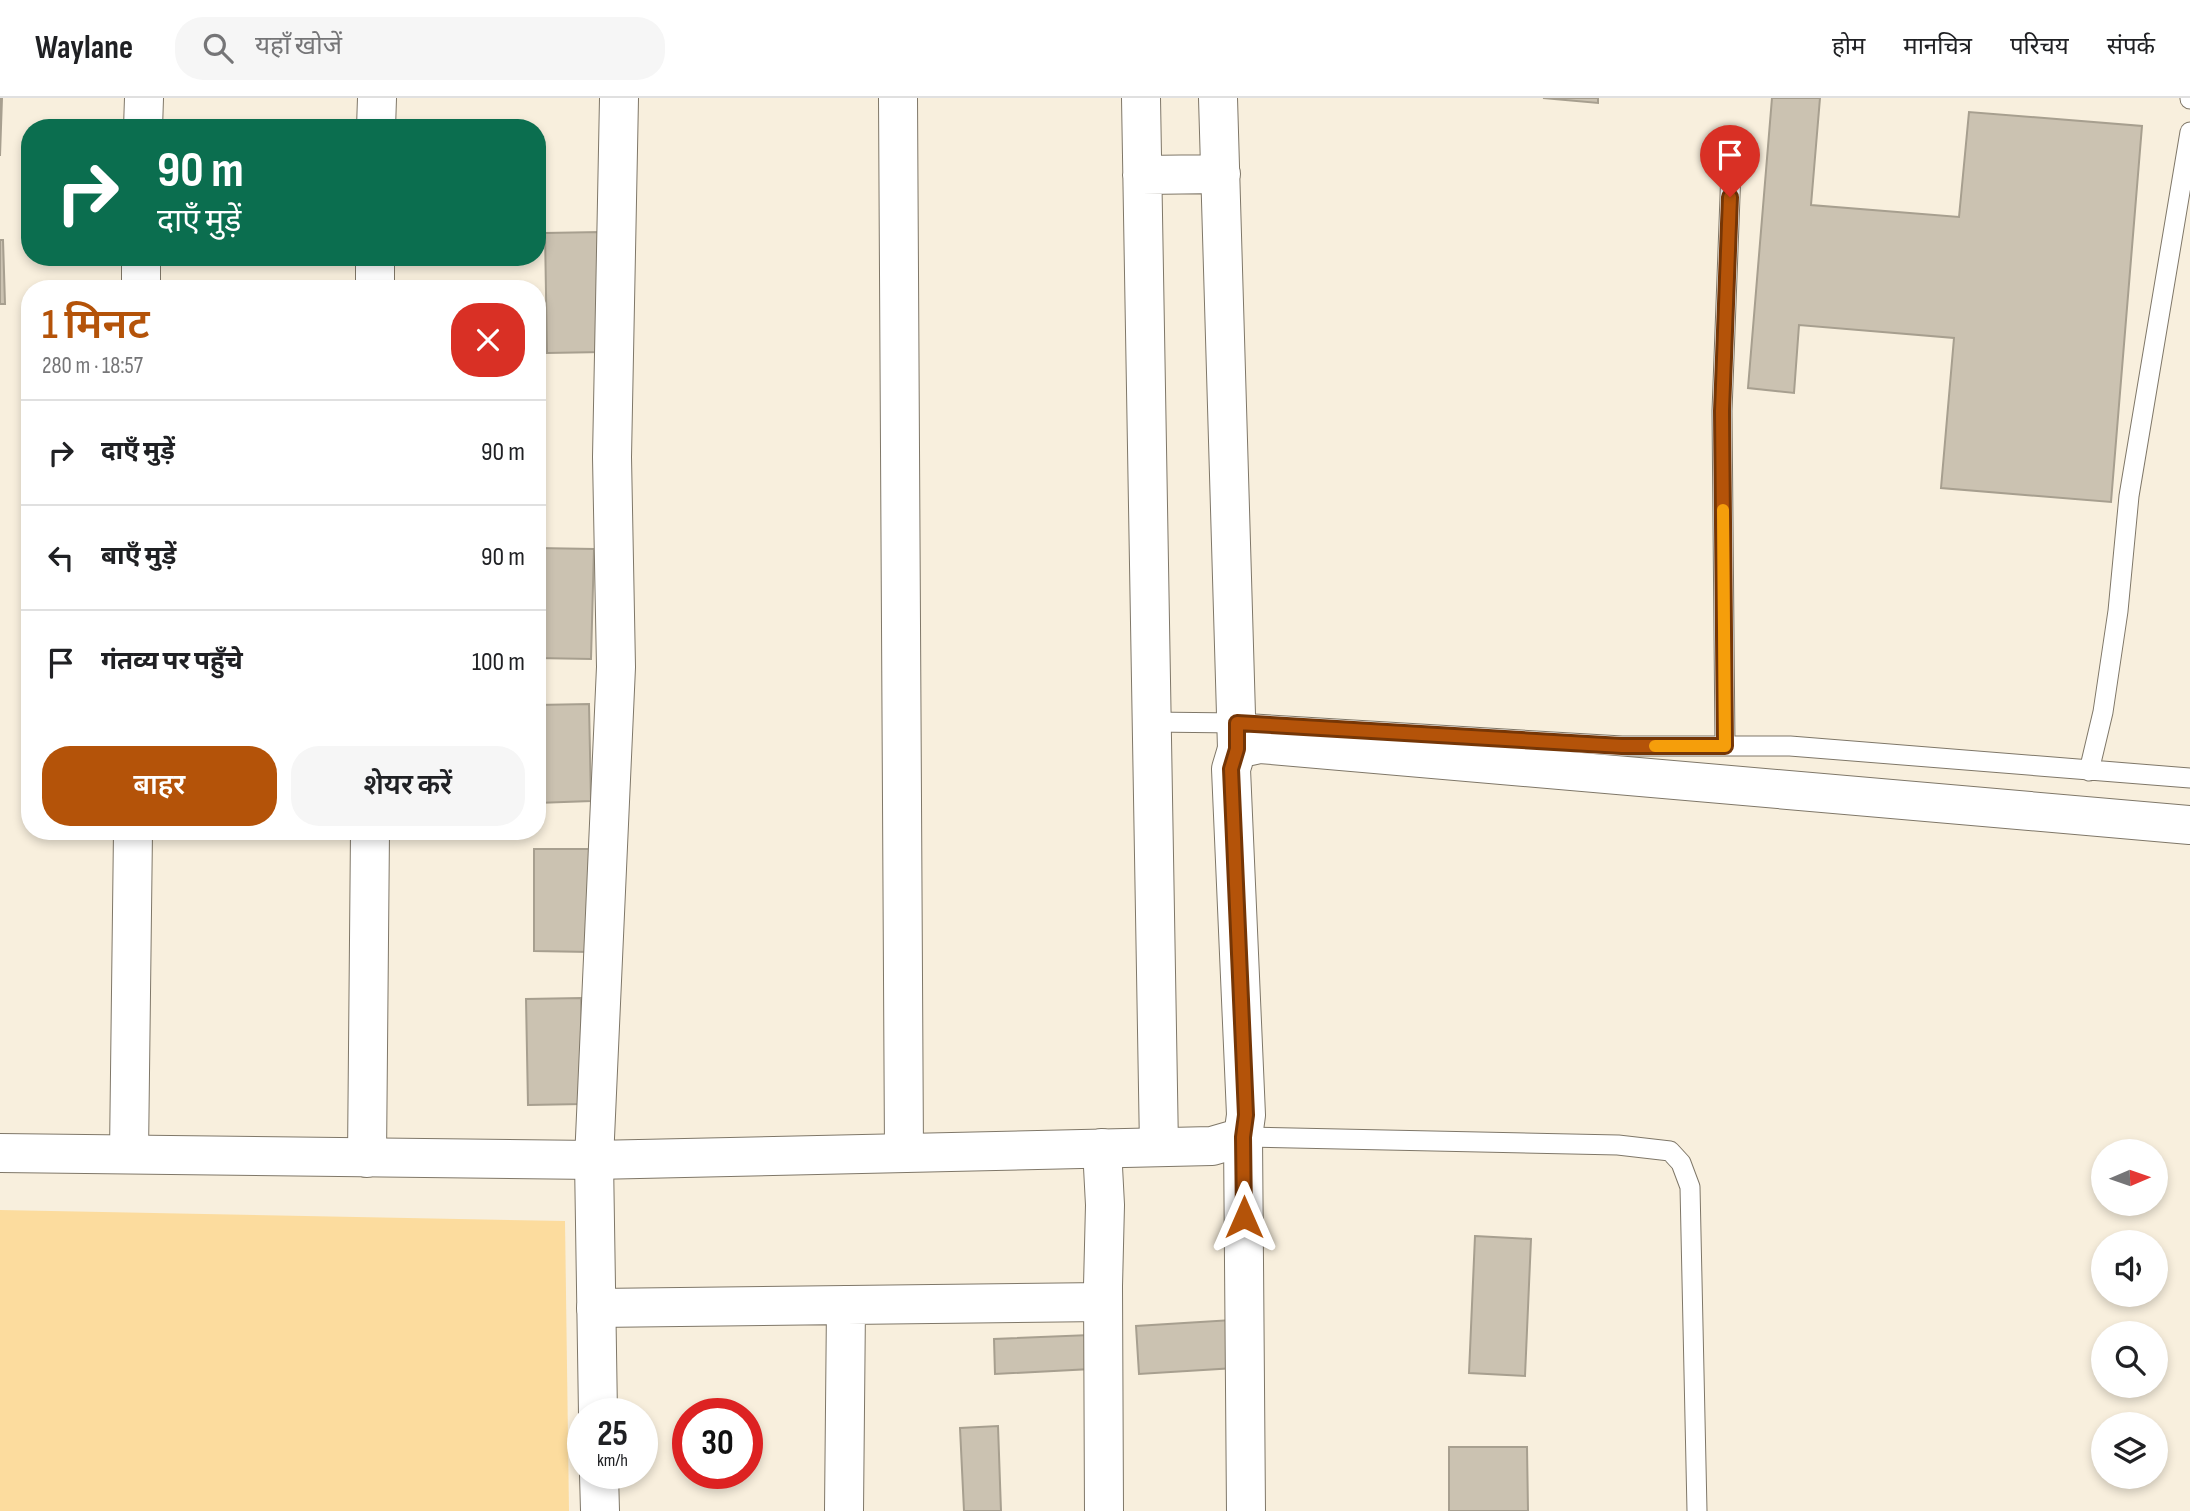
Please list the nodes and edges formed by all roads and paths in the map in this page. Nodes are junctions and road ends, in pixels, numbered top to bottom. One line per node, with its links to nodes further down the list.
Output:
1 (144, 98): 7 (street)
2 (377, 98): 8 (street)
3 (619, 98): 28 (street)
4 (898, 98): 25 (street)
5 (1141, 98): 12 (street)
6 (1218, 98): 11 (street)
7 (143, 119)
8 (376, 119)
9 (2190, 132): 16 (lane)
10 (1731, 170): 15 (lane)
11 (1221, 174): 12 (street); 14 (street)
12 (1142, 175): 13 (street)
13 (1151, 722): 14 (lane); 22 (street)
14 (1237, 736): 15 (lane); 18 (street); 21 (street)
15 (1725, 746): 16 (lane)
16 (2089, 771): 17 (lane)
17 (2190, 778)
18 (2190, 825)
19 (134, 840): 26 (street)
20 (370, 840): 27 (street)
21 (1243, 1137): 22 (street); 37 (street); 38 (lane)
22 (1159, 1147): 23 (street)
23 (1102, 1148): 25 (street); 29 (street)
24 (0, 1153): 26 (street)
25 (904, 1153): 28 (street)
26 (129, 1154): 27 (street)
27 (367, 1157): 28 (street)
28 (594, 1160): 31 (street)
29 (1103, 1302): 30 (street); 36 (street)
30 (846, 1305): 31 (street); 35 (street)
31 (596, 1308): 32 (street)
32 (598, 1398)
33 (599, 1489): 34 (street)
34 (600, 1511)
35 (844, 1511)
36 (1104, 1511)
37 (1246, 1511)
38 (1698, 1511)

